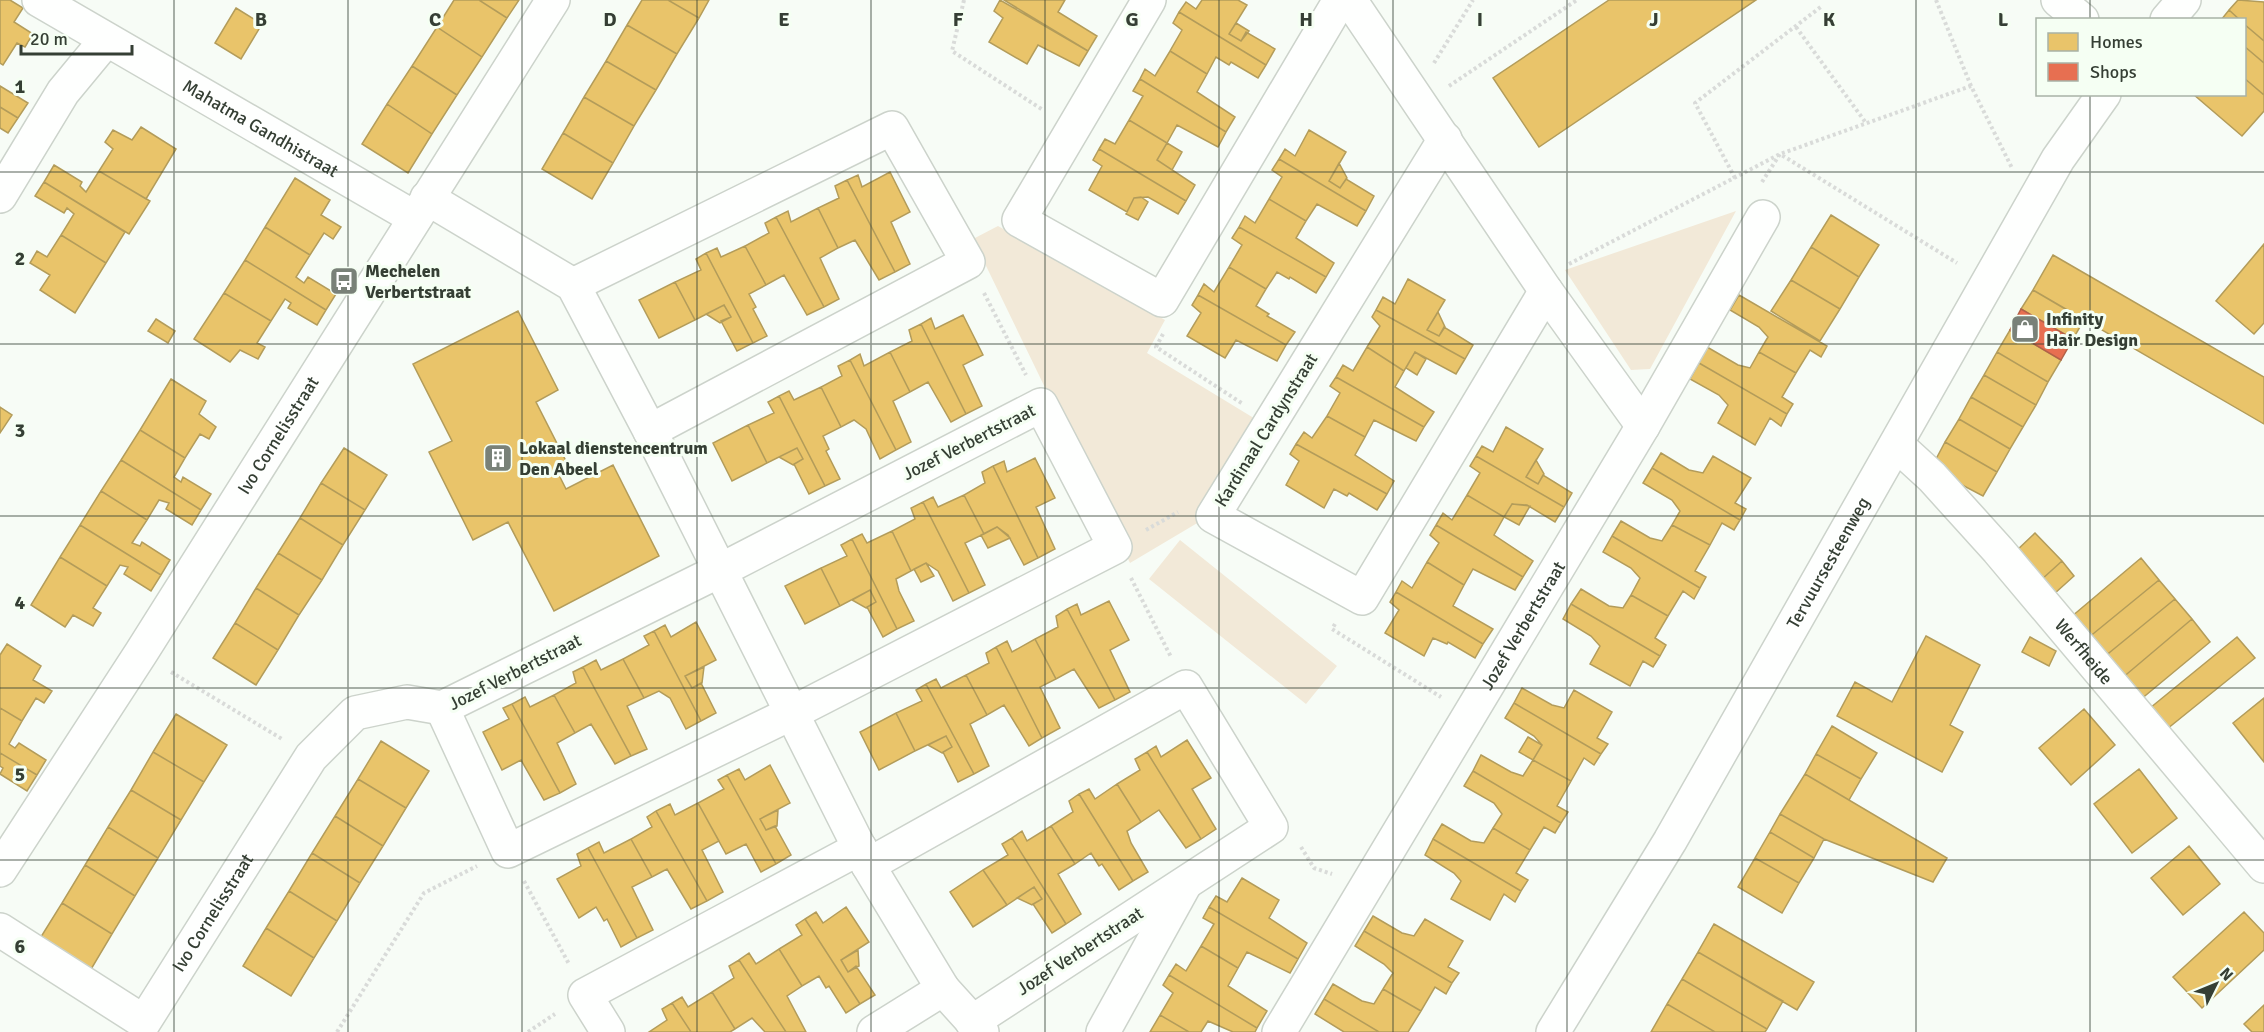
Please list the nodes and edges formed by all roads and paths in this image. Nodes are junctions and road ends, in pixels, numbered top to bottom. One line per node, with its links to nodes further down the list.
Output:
1 (39, 0): 16 (street, Mahatma Gandhistraat)
2 (553, 0): 27 (street, Ivo Cornelisstraat)
3 (964, 0): 21 (path)
4 (1149, 0): 21 (street)
5 (1340, 0): 33 (street)
6 (1350, 0): 19 (street)
7 (1473, 0): 19 (path)
8 (1577, 0): 19 (path)
9 (1936, 0): 17 (path)
10 (2058, 0): 13 (street)
11 (2184, 0): 14 (street)
12 (1822, 6): 15 (path)
13 (2080, 18)
14 (2169, 18)
15 (1796, 27): 20 (path); 24 (path)
16 (106, 40): 26 (street); 27 (street, Mahatma Gandhistraat)
17 (1971, 86): 20 (path); 25 (path)
18 (2103, 96): 25 (street, Tervuursesteenweg)
19 (1418, 100): 22 (street)
20 (1866, 123): 23 (path)
21 (1072, 130): 33 (street)
22 (1445, 139): 32 (street); 35 (street, Kardinaal Cardynstraat)
23 (1780, 154): 24 (path); 28 (path); 30 (path)
24 (1735, 178): 32 (path)
25 (2041, 189): 30 (street, Tervuursesteenweg)
26 (0, 196)
27 (421, 208): 31 (street); 43 (street, Ivo Cornelisstraat)
28 (1763, 217): 36 (street, Jozef Verbertstraat)
29 (968, 262): 31 (street); 34 (path); 37 (street)
30 (1988, 283): 38 (street, Tervuursesteenweg)
31 (573, 285): 37 (street, Jozef Verbertstraat)
32 (1542, 285): 36 (street); 42 (street)
33 (1162, 300): 35 (path)
34 (1041, 405): 40 (street, Jozef Verbertstraat); 41 (street, Jozef Verbertstraat)
35 (1271, 423): 39 (street, Kardinaal Cardynstraat)
36 (1643, 426): 47 (street, Jozef Verbertstraat)
37 (650, 431): 41 (street, Jozef Verbertstraat)
38 (1897, 445): 52 (street, Werfheide); 65 (street, Tervuursesteenweg)
39 (1214, 516): 40 (path); 42 (street, Kardinaal Cardynstraat)
40 (1115, 547): 44 (path); 46 (street)
41 (721, 570): 45 (street, Jozef Verbertstraat); 46 (street, Jozef Verbertstraat)
42 (1352, 592): 47 (path)
43 (141, 653): 48 (path); 53 (street, Ivo Cornelisstraat)
44 (1186, 687): 49 (street); 51 (street)
45 (442, 708): 48 (street, Ivo Cornelisstraat); 50 (street, Jozef Verbertstraat)
46 (792, 713): 50 (street); 51 (street, Jozef Verbertstraat)
47 (1470, 714): 55 (street, Jozef Verbertstraat)
48 (311, 757): 56 (street, Ivo Cornelisstraat)
49 (1271, 827): 54 (street, Jozef Verbertstraat); 55 (path)
50 (508, 851): 58 (path); 60 (path)
51 (864, 857): 57 (street, Jozef Verbertstraat); 58 (street)
52 (2264, 866)
53 (0, 870)
54 (1187, 880): 59 (street, Jozef Verbertstraat); 63 (street, Jozef Verbertstraat)
55 (1366, 887): 64 (street, Jozef Verbertstraat)
56 (0, 930)
57 (943, 989): 59 (street, Jozef Verbertstraat); 62 (street)
58 (585, 995): 61 (street)
59 (977, 1027)
60 (337, 1032)
61 (608, 1032)
62 (874, 1032)
63 (1103, 1032)
64 (1279, 1032)
65 (1553, 1032)

